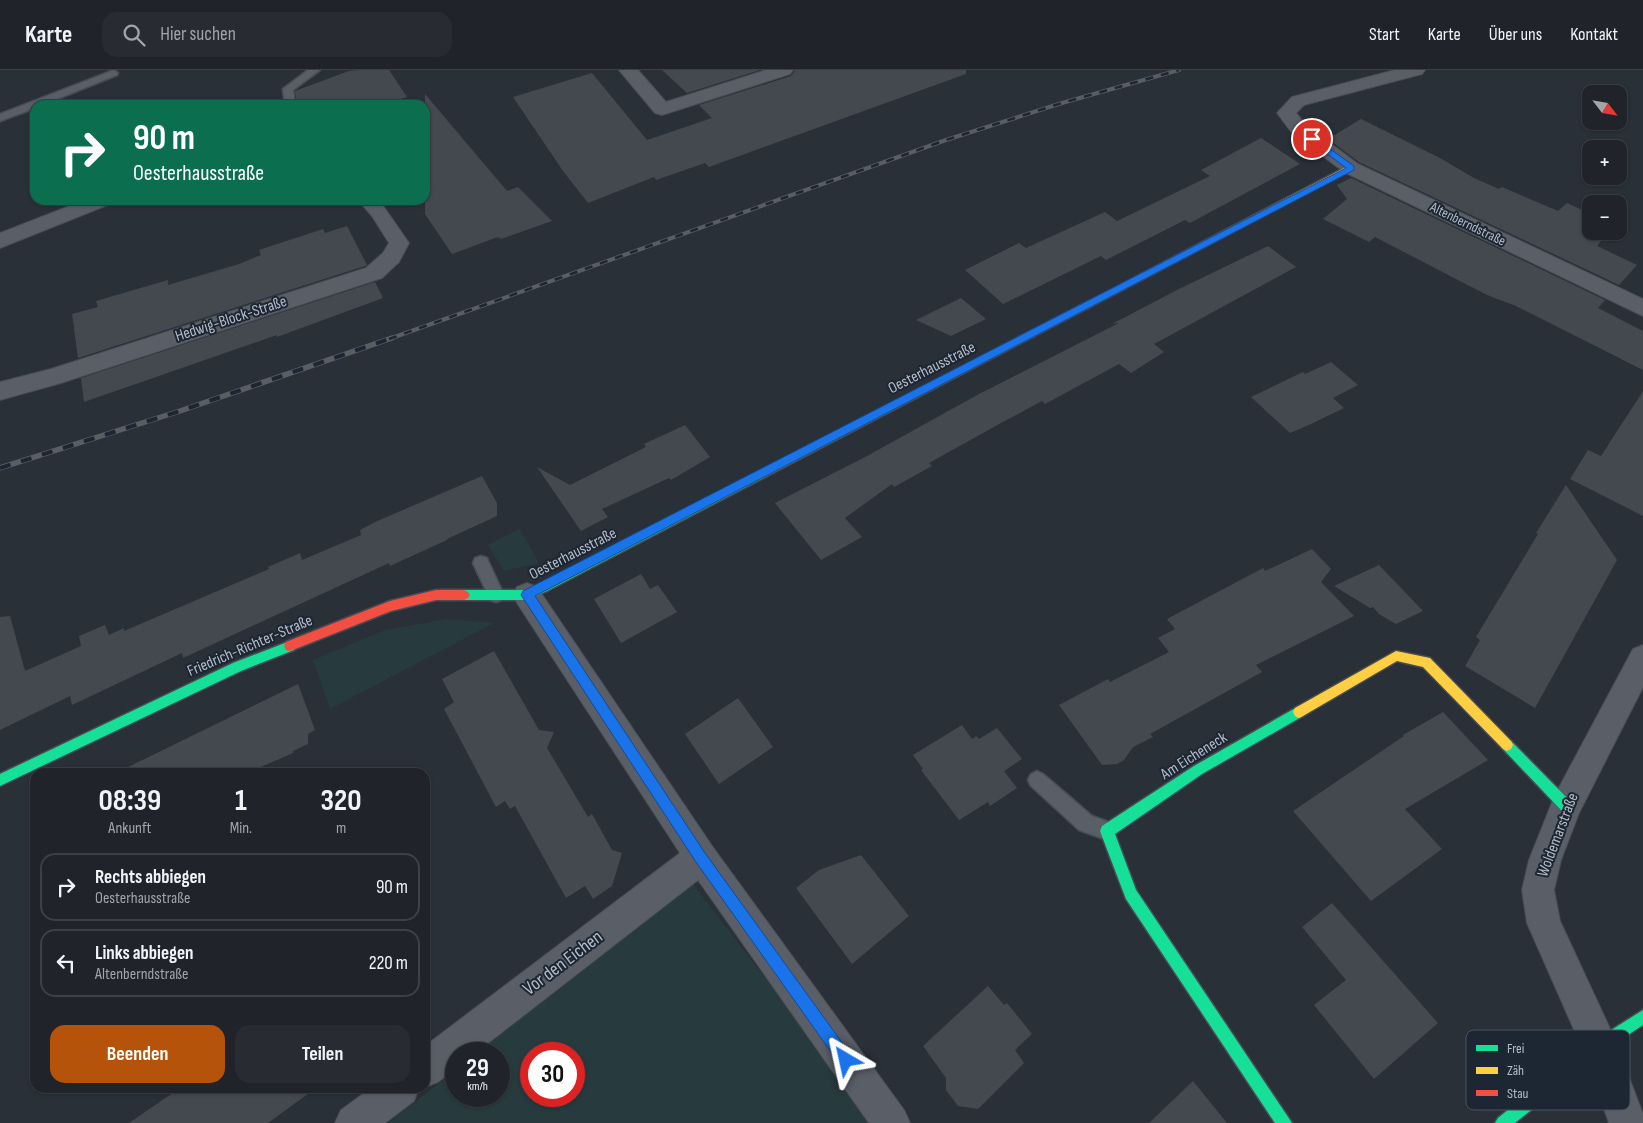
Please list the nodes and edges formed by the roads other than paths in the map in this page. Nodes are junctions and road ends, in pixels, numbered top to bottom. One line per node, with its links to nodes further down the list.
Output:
1 (315, 70): 7 (lane)
2 (628, 70): 3 (street)
3 (784, 70)
4 (1416, 70): 10 (street, Altenberndstraße)
5 (113, 73): 6 (lane)
6 (45, 100)
7 (289, 100)
8 (30, 106): 9 (lane)
9 (0, 118)
10 (1351, 168): 14 (street, Altenberndstraße); 17 (street, Oesterhausstraße)
11 (91, 205): 13 (street)
12 (372, 205): 15 (street, Hedwig-Block-Straße)
13 (0, 242)
14 (1643, 308)
15 (0, 391)
16 (481, 563): 17 (lane)
17 (512, 595): 19 (street, Friedrich-Richter-Straße); 23 (street)
18 (1643, 658): 21 (street, Woldemarstraße)
19 (0, 780)
20 (1036, 780): 22 (lane)
21 (1566, 806): 22 (street, Am Eicheneck); 25 (street, Woldemarstraße)
22 (1107, 831): 33 (street)
23 (701, 858): 27 (street, Vor den Eichen); 32 (street)
24 (1643, 1018): 26 (street)
25 (1592, 1030)
26 (1624, 1030)
27 (430, 1065)
28 (394, 1093): 31 (street)
29 (1519, 1110): 34 (street)
30 (1623, 1110): 35 (street, Woldemarstraße)
31 (354, 1123)
32 (890, 1123)
33 (1284, 1123)
34 (1503, 1123)
35 (1628, 1123)

